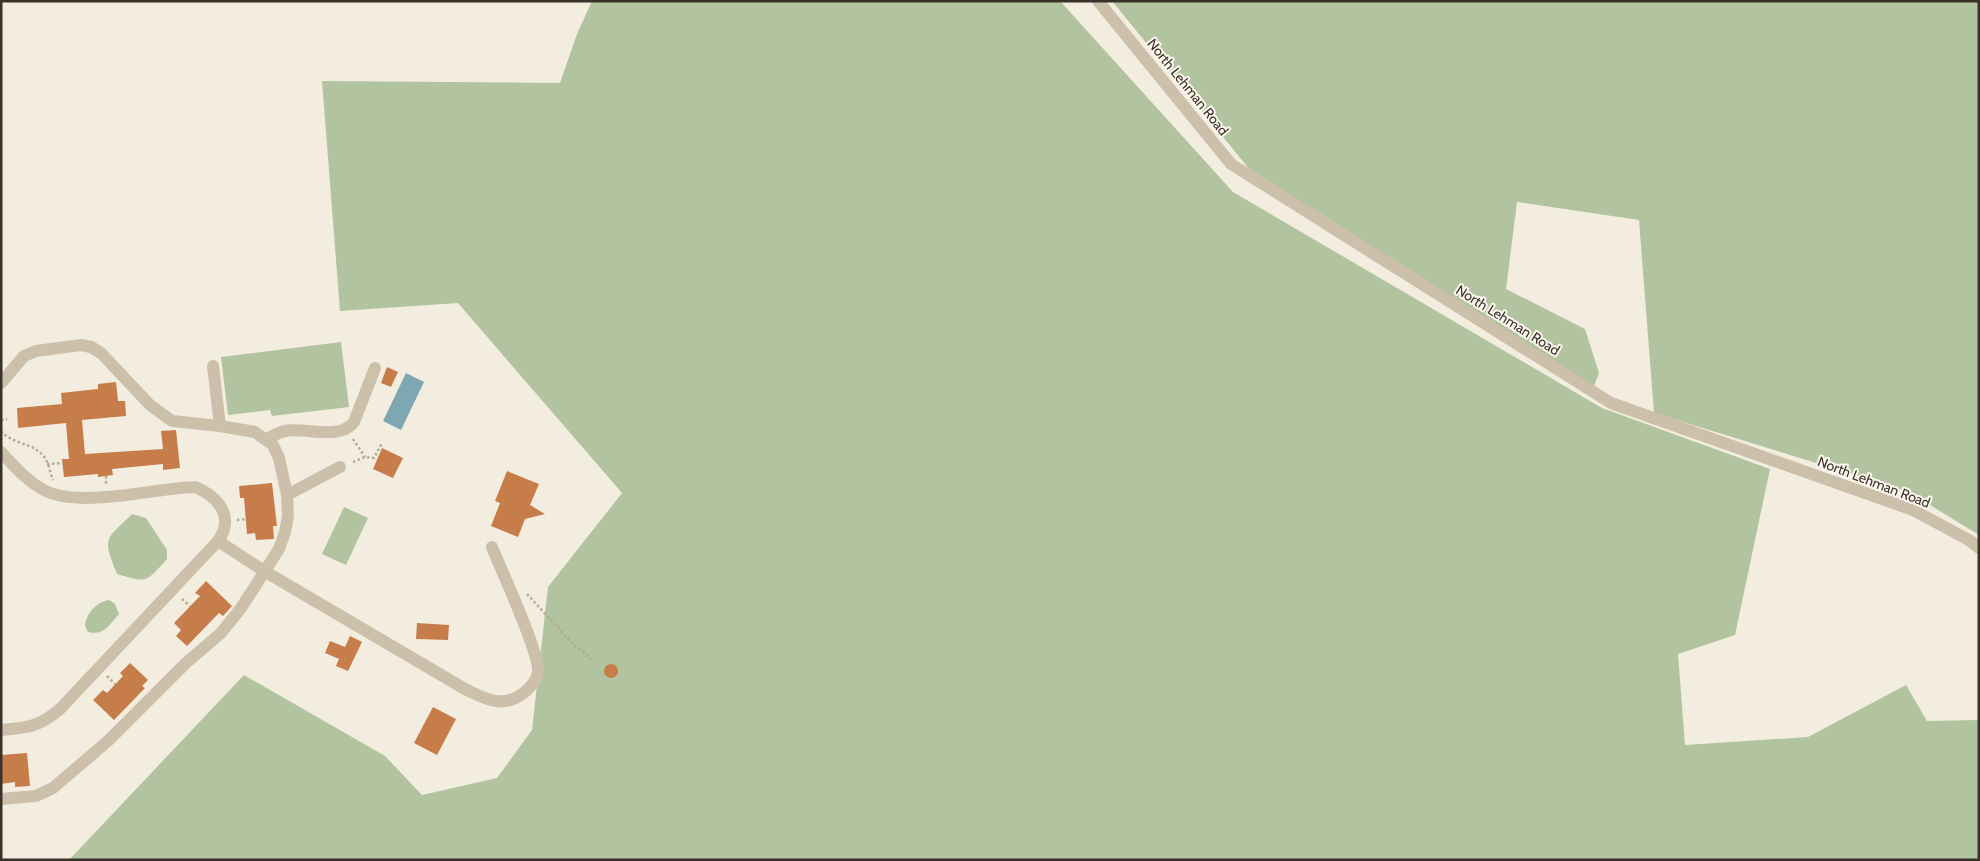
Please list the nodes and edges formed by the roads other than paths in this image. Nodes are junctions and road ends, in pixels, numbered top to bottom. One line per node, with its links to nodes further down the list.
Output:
1 (1098, 1): 12 (street, North Lehman Road)
2 (214, 366): 5 (street)
3 (375, 368): 6 (street)
4 (1, 383): 5 (street)
5 (220, 426): 6 (street)
6 (267, 439): 9 (street)
7 (1, 452): 10 (street)
8 (340, 467): 9 (street)
9 (287, 495): 13 (street)
10 (218, 541): 13 (street); 14 (street)
11 (492, 547): 13 (street)
12 (1979, 548)
13 (264, 571): 15 (street)
14 (1, 730)
15 (1, 799)

